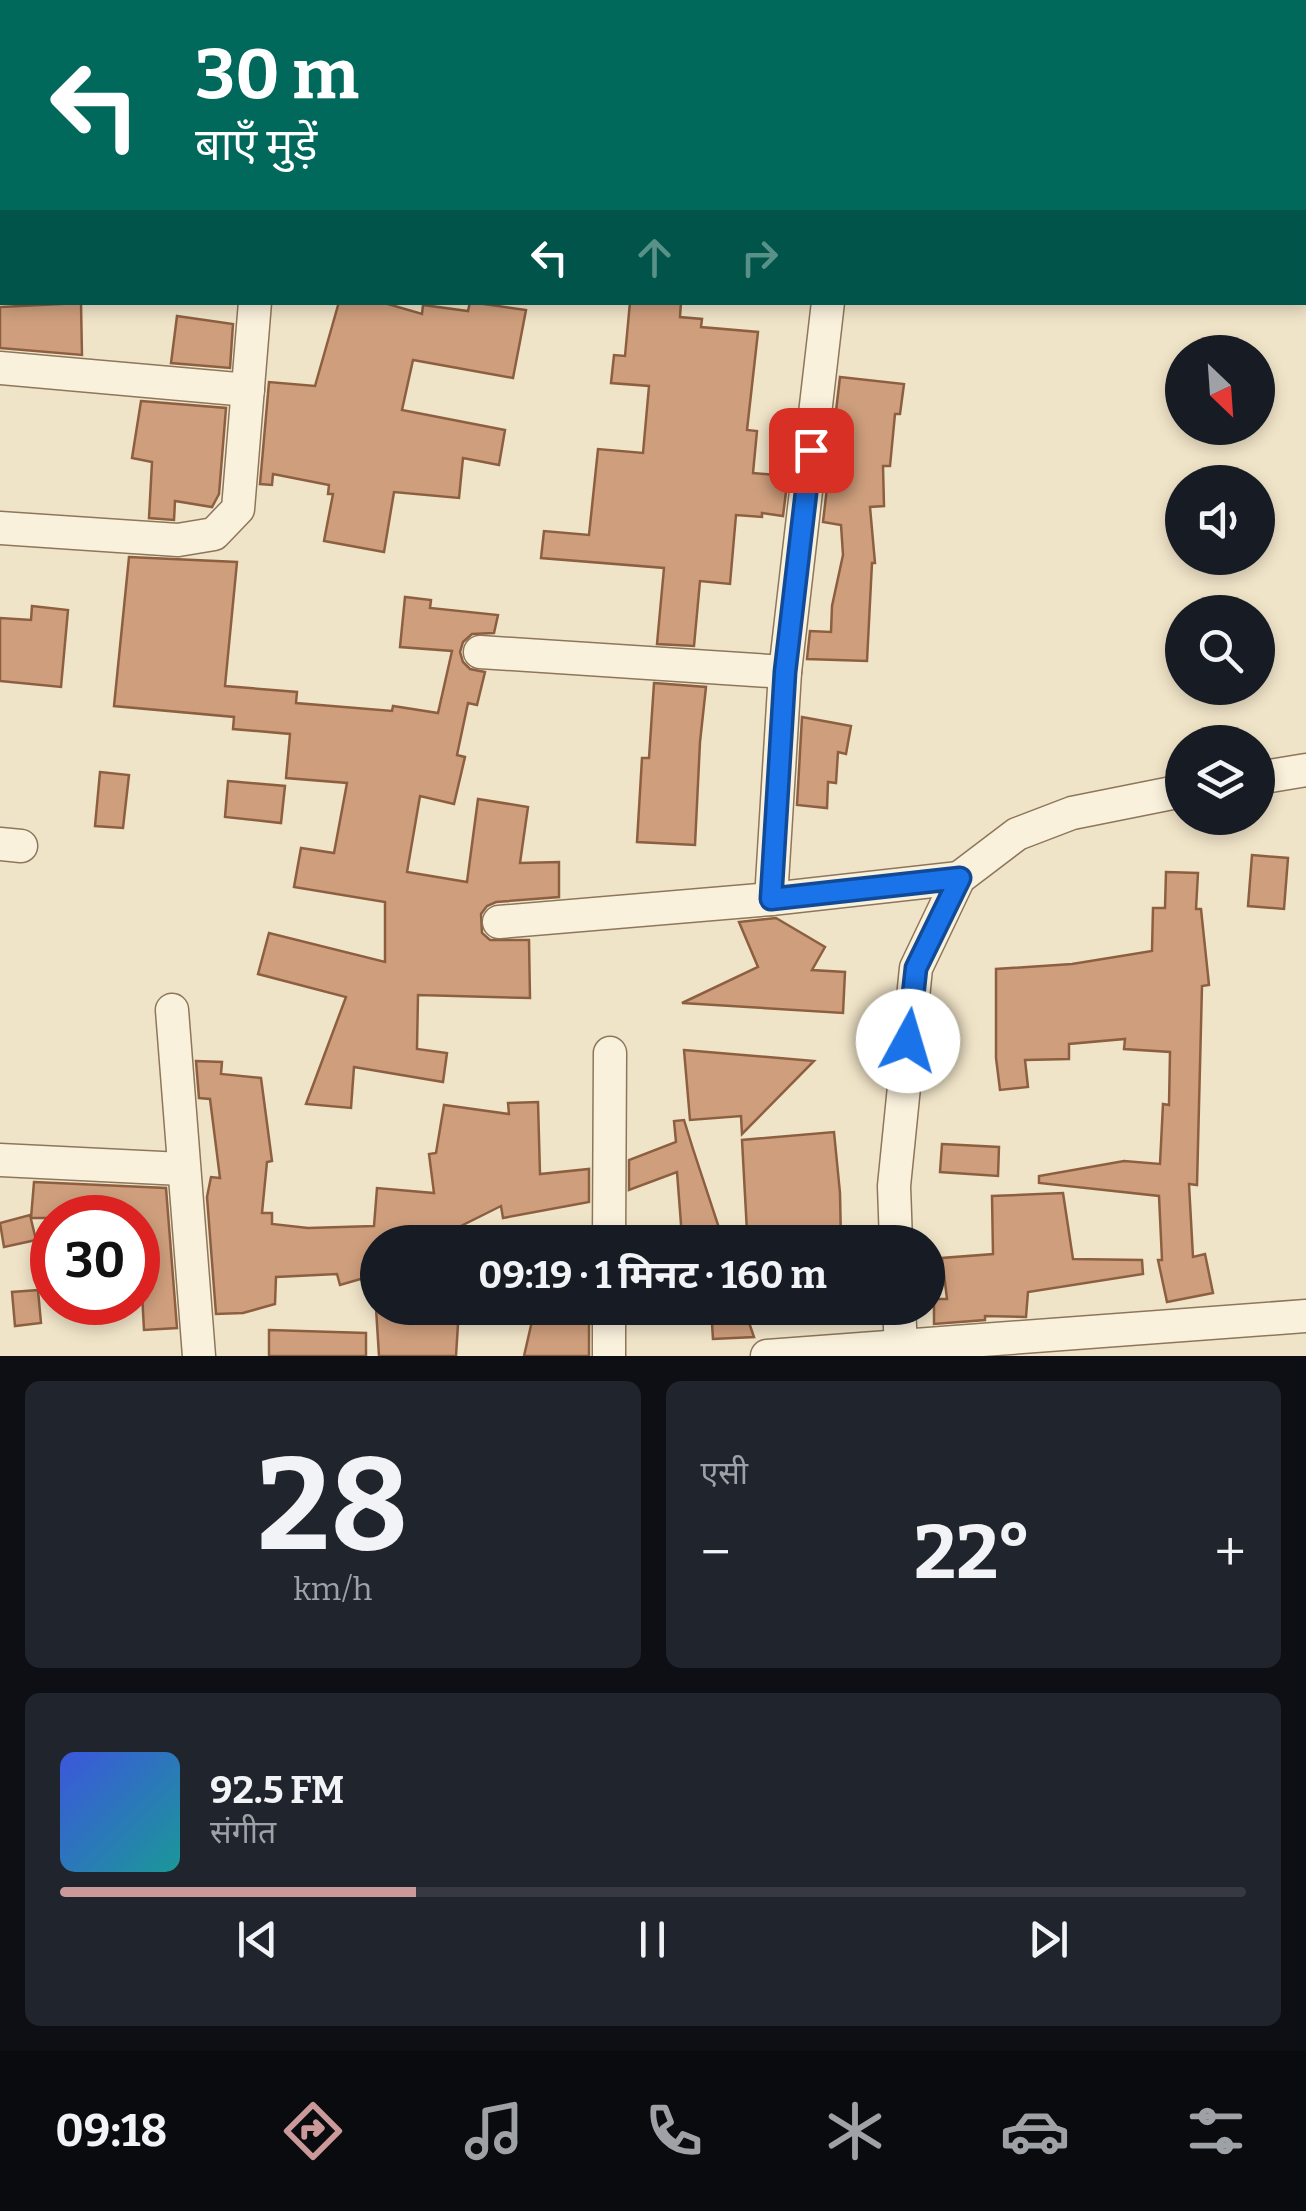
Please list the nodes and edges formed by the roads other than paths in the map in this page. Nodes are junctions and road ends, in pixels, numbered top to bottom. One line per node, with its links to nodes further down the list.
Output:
1 (255, 305): 4 (street)
2 (828, 305): 7 (street)
3 (0, 368): 4 (street)
4 (248, 390): 5 (street)
5 (0, 528)
6 (480, 652): 7 (street)
7 (785, 672): 12 (street)
8 (1306, 770): 9 (street)
9 (1275, 775)
10 (1165, 794): 11 (street)
11 (960, 878): 12 (street); 19 (street)
12 (771, 899): 13 (street)
13 (499, 922)
14 (172, 1010): 17 (street)
15 (610, 1052): 18 (street)
16 (0, 1160): 17 (street)
17 (182, 1168): 25 (street)
18 (610, 1225)
19 (895, 1225)
20 (1306, 1316): 23 (street)
21 (609, 1325): 26 (street)
22 (908, 1325): 24 (street)
23 (1081, 1344): 24 (street)
24 (919, 1349): 28 (street)
25 (199, 1356)
26 (609, 1356)
27 (766, 1356): 28 (street)
28 (781, 1356)

